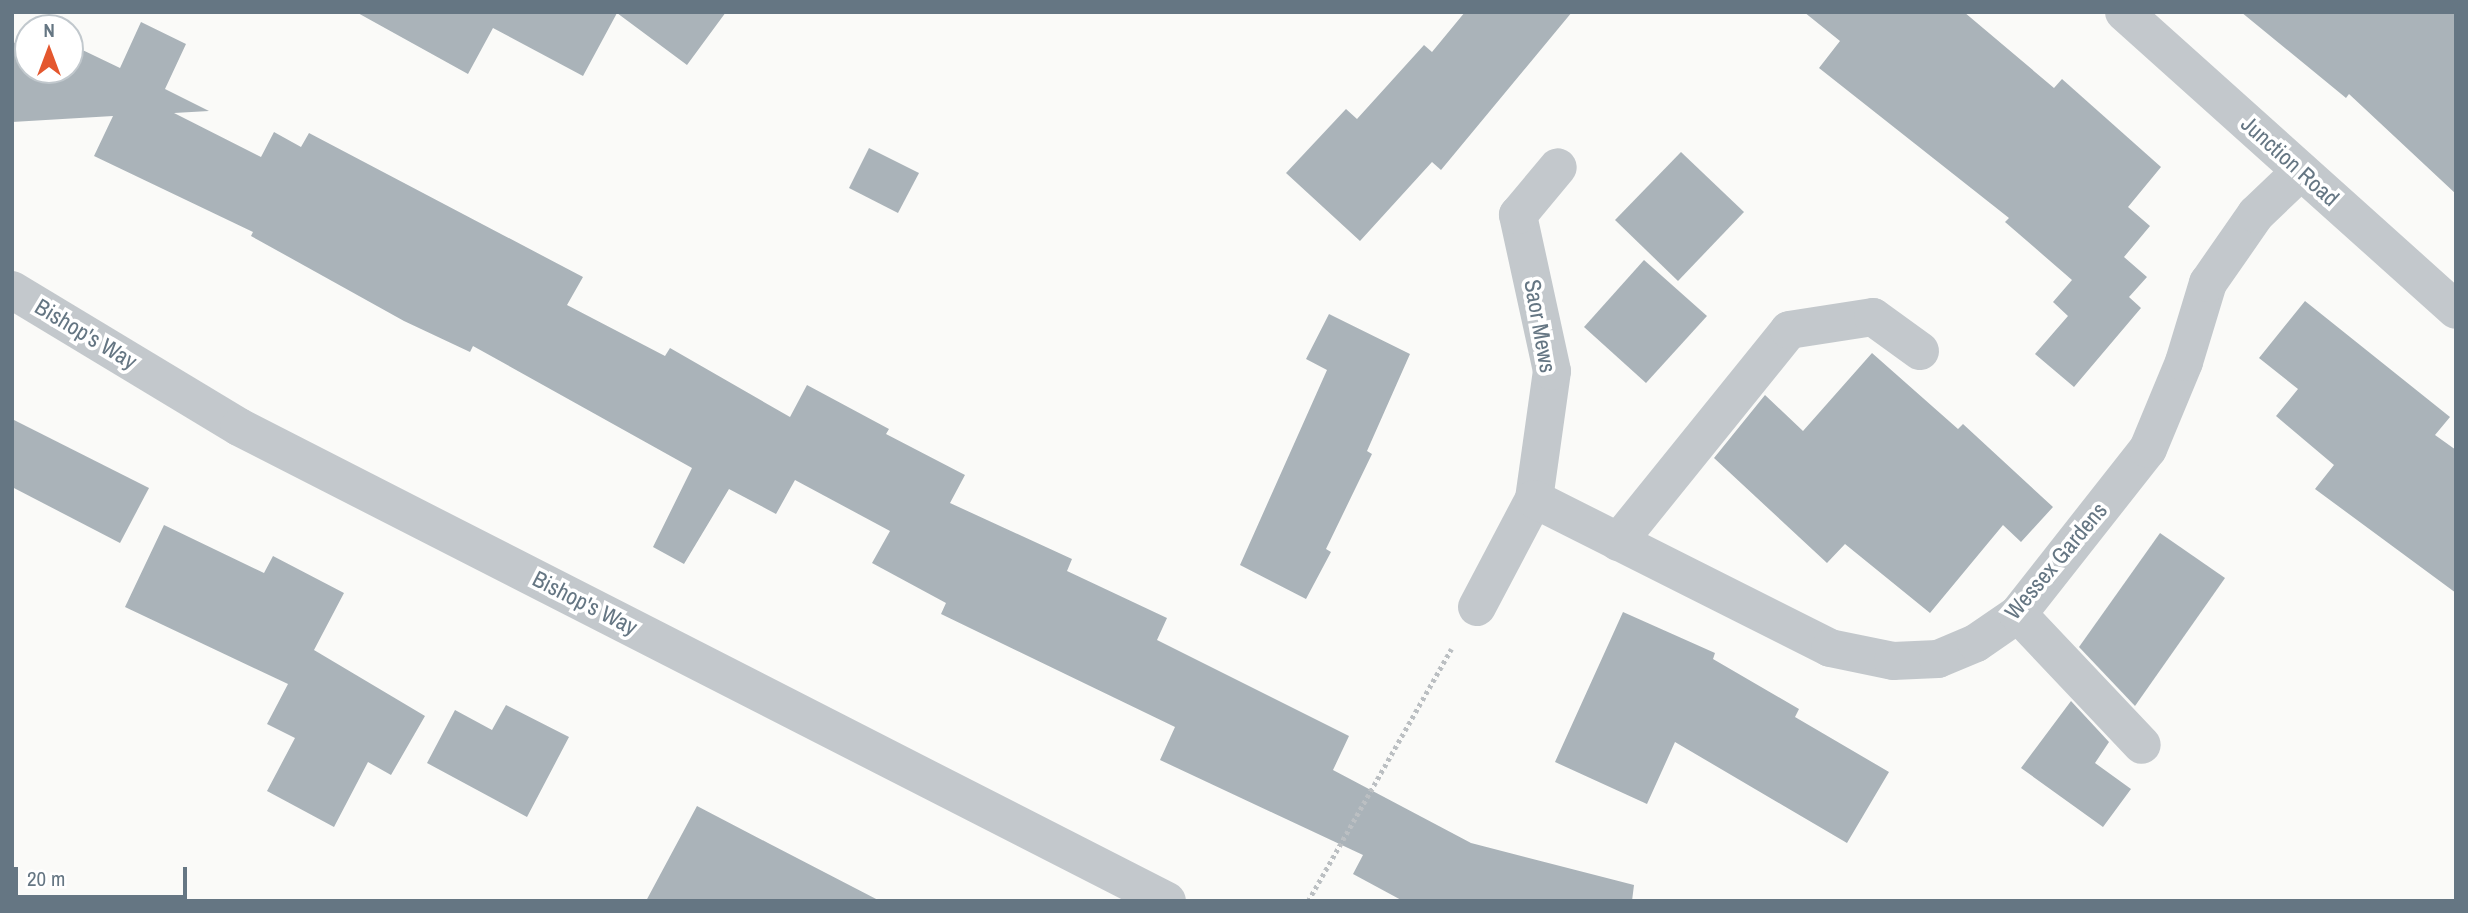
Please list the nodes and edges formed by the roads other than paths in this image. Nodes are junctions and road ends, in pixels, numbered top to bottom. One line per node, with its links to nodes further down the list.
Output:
1 (2124, 12): 3 (street, Junction Road)
2 (1558, 167): 7 (street, Saor Mews)
3 (2301, 171): 5 (street, Junction Road); 10 (street, Wessex Gardens)
4 (12, 290): 12 (street, Bishop's Way)
5 (2456, 310)
6 (1920, 351): 8 (street)
7 (1534, 499): 8 (street, Wessex Gardens); 9 (street)
8 (1618, 541): 10 (street, Wessex Gardens)
9 (1477, 607)
10 (2018, 614): 11 (street)
11 (2142, 745)
12 (1167, 901)

